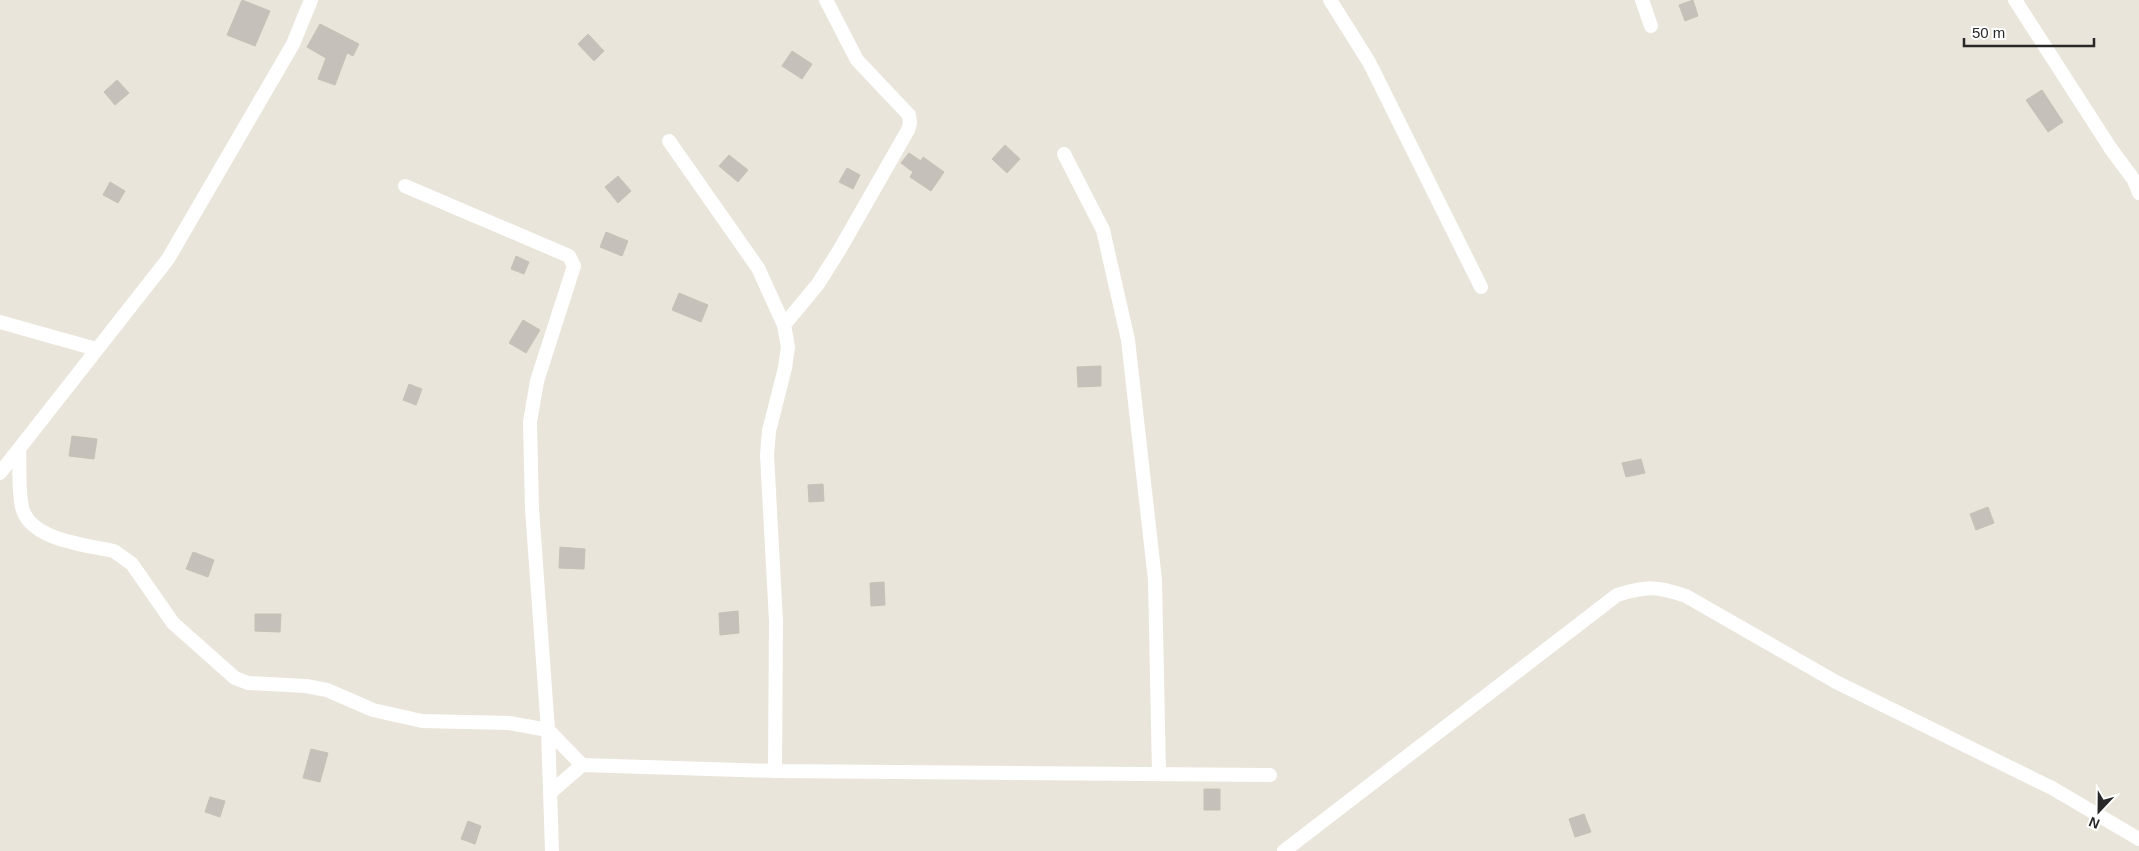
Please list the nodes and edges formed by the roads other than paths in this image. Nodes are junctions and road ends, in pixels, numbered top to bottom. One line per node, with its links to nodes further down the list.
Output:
1 (311, 0): 14 (street)
2 (826, 0): 13 (street)
3 (1330, 0): 11 (street)
4 (1642, 0): 6 (street)
5 (2015, 0): 10 (street)
6 (1651, 26)
7 (669, 141): 13 (street)
8 (1064, 154): 20 (street)
9 (405, 186): 17 (street)
10 (2139, 194)
11 (1481, 287)
12 (0, 322): 14 (street)
13 (784, 325): 19 (street)
14 (96, 349): 15 (street)
15 (19, 449): 16 (street); 17 (street)
16 (0, 473)
17 (548, 730): 18 (street); 22 (street)
18 (582, 766): 19 (street); 22 (street)
19 (775, 771): 20 (street)
20 (1159, 773): 21 (street)
21 (1270, 775)
22 (550, 793): 24 (street)
23 (2139, 839): 25 (street)
24 (552, 851)
25 (1284, 851)

